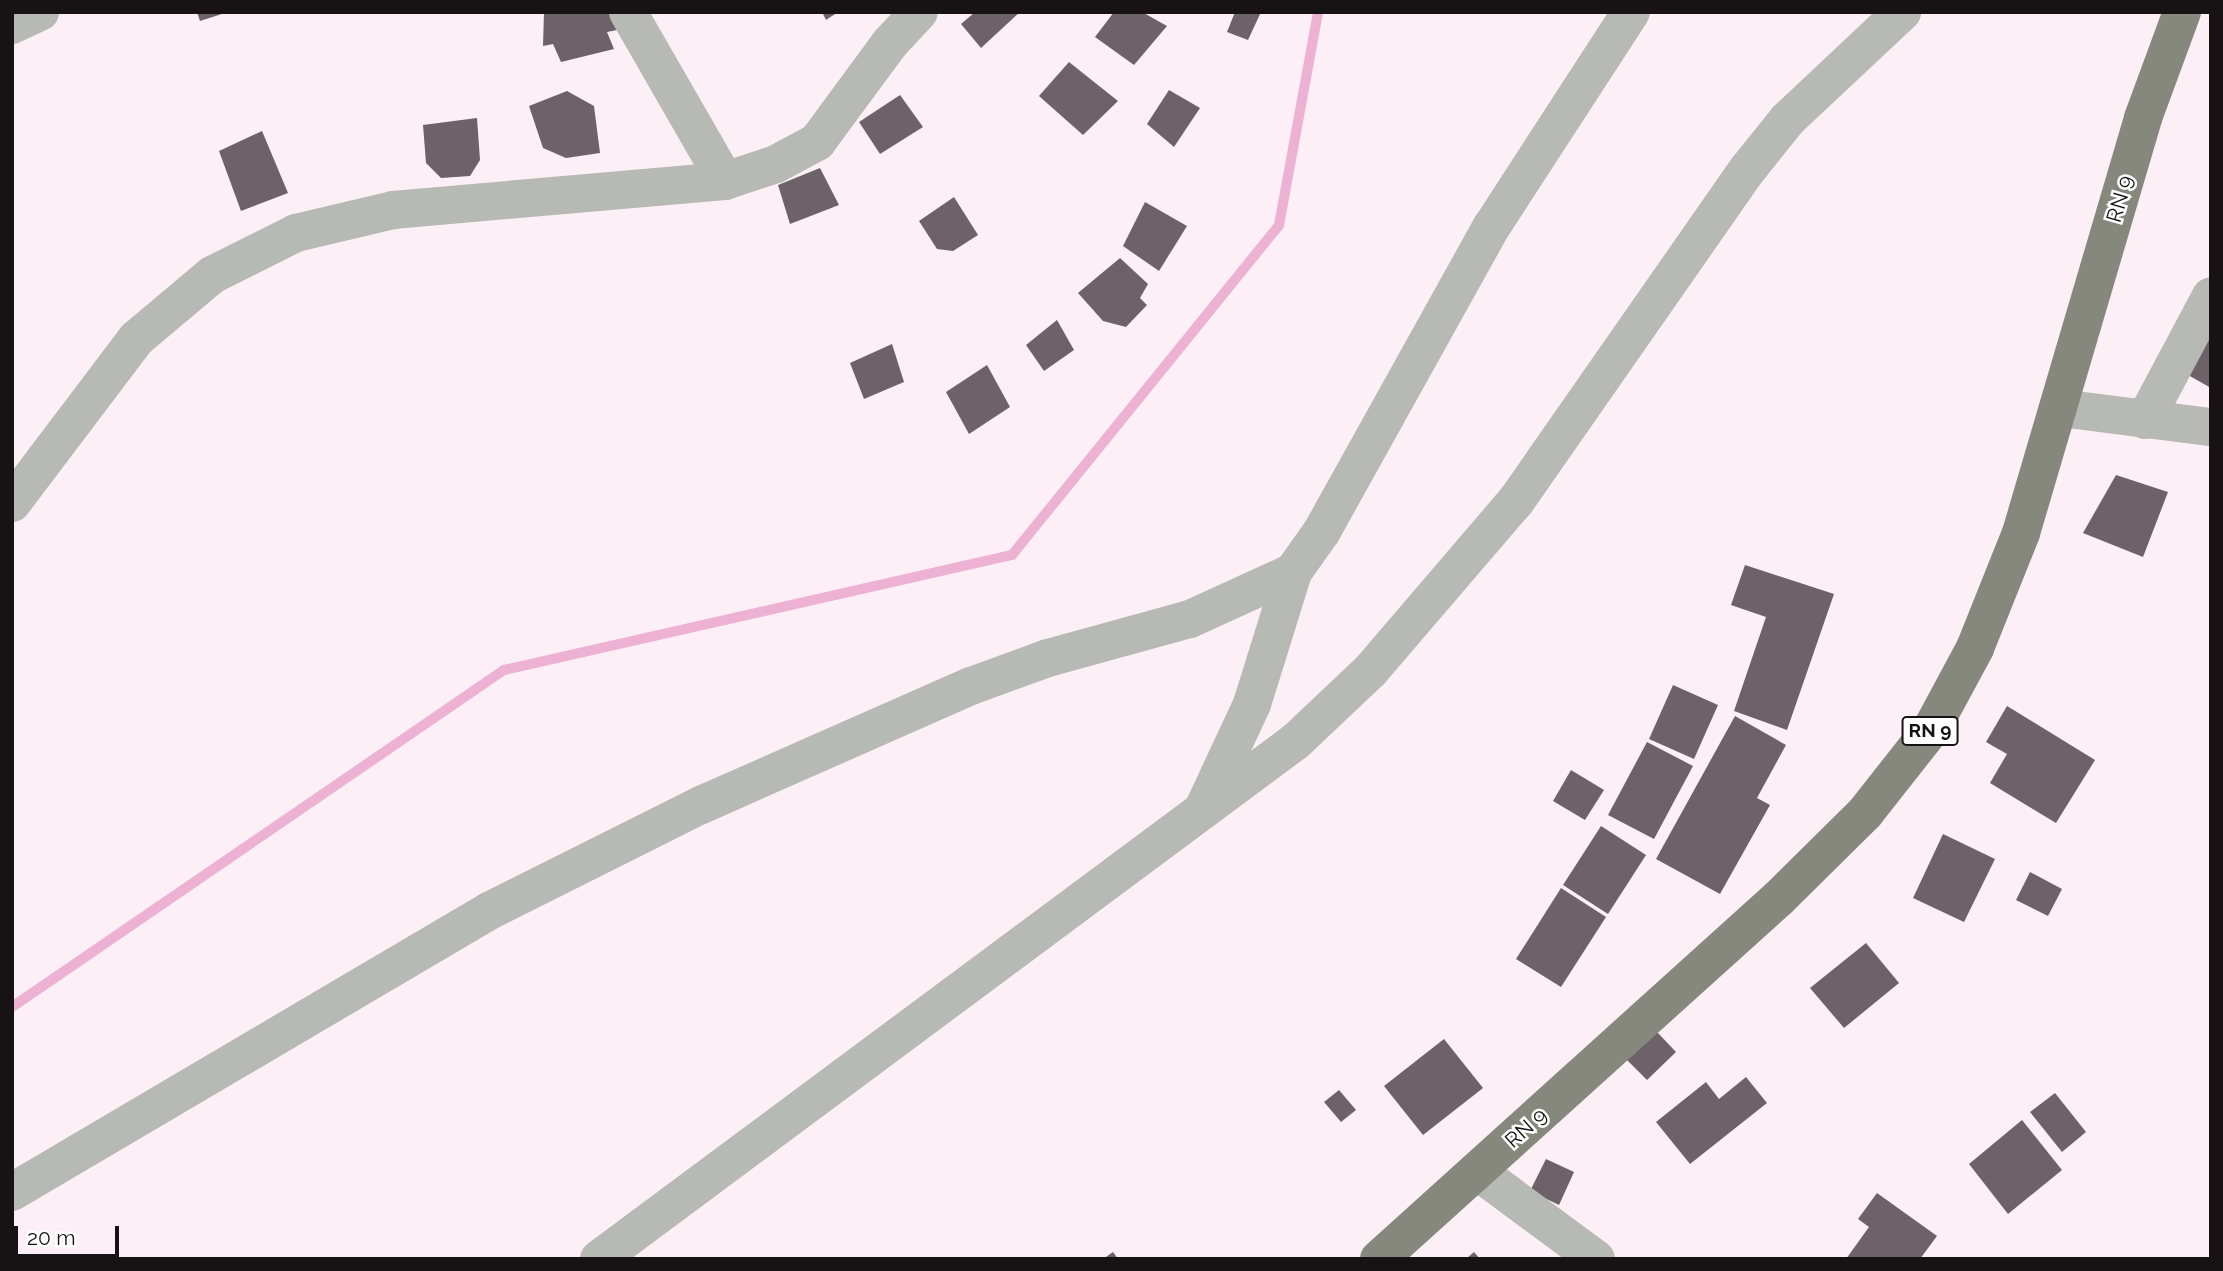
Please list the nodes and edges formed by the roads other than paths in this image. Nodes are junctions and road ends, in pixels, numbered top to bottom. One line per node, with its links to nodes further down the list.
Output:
1 (40, 12): 7 (street)
2 (628, 12): 8 (street)
3 (919, 12): 8 (street)
4 (1631, 12): 14 (street)
5 (1902, 12): 15 (street)
6 (2182, 12): 10 (main road, RN 9 / RN 9)
7 (12, 25)
8 (725, 181): 13 (street)
9 (2211, 296): 11 (street)
10 (2060, 408): 11 (street); 16 (main road, RN 9 / RN 9)
11 (2145, 420): 12 (street)
12 (2211, 428)
13 (12, 503)
14 (1293, 572): 15 (street); 17 (street)
15 (1202, 812): 18 (street)
16 (1478, 1171): 19 (main road, RN 9 / RN 9); 20 (street)
17 (12, 1192)
18 (599, 1259)
19 (1379, 1259)
20 (1596, 1259)

